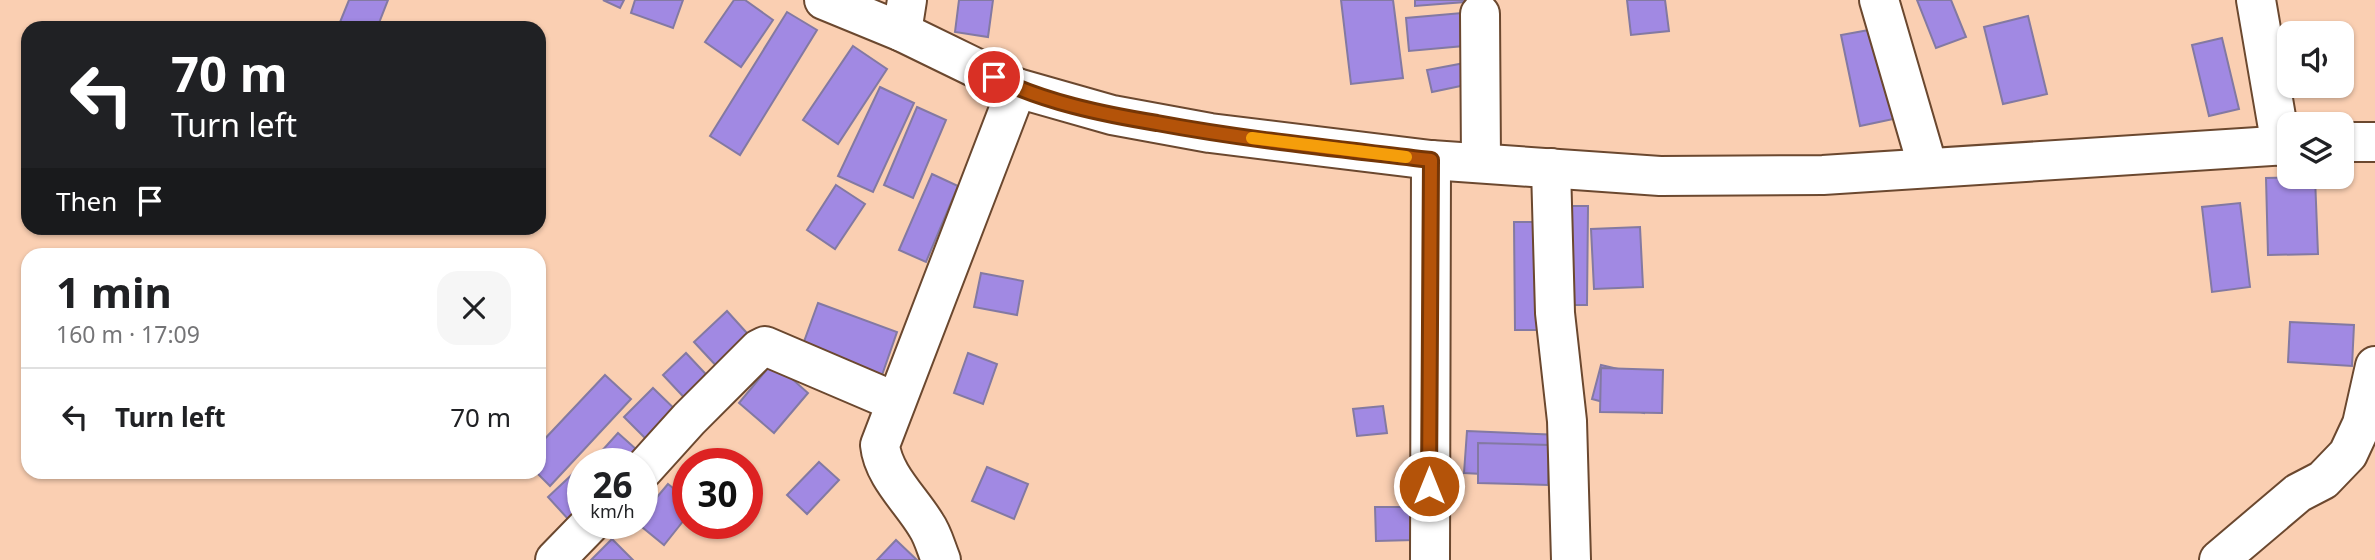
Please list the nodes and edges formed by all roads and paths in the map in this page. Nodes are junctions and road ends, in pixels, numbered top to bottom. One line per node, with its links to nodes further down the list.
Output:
1 (824, 0): 5 (street)
2 (1879, 0): 14 (street)
3 (2256, 0): 7 (street)
4 (1480, 14): 12 (street)
5 (904, 16): 6 (street)
6 (1017, 89): 11 (street); 16 (street)
7 (2278, 112)
8 (2375, 141): 9 (street)
9 (2354, 142)
10 (2277, 146): 14 (street)
11 (1431, 160): 12 (street); 21 (street)
12 (1481, 162): 13 (street)
13 (1551, 168): 14 (street); 22 (street)
14 (1928, 168)
15 (2375, 366): 23 (street)
16 (896, 402): 17 (street); 20 (street)
17 (658, 453)
18 (576, 539): 19 (street)
19 (555, 560)
20 (941, 560)
21 (1430, 560)
22 (1571, 560)
23 (2219, 560)

